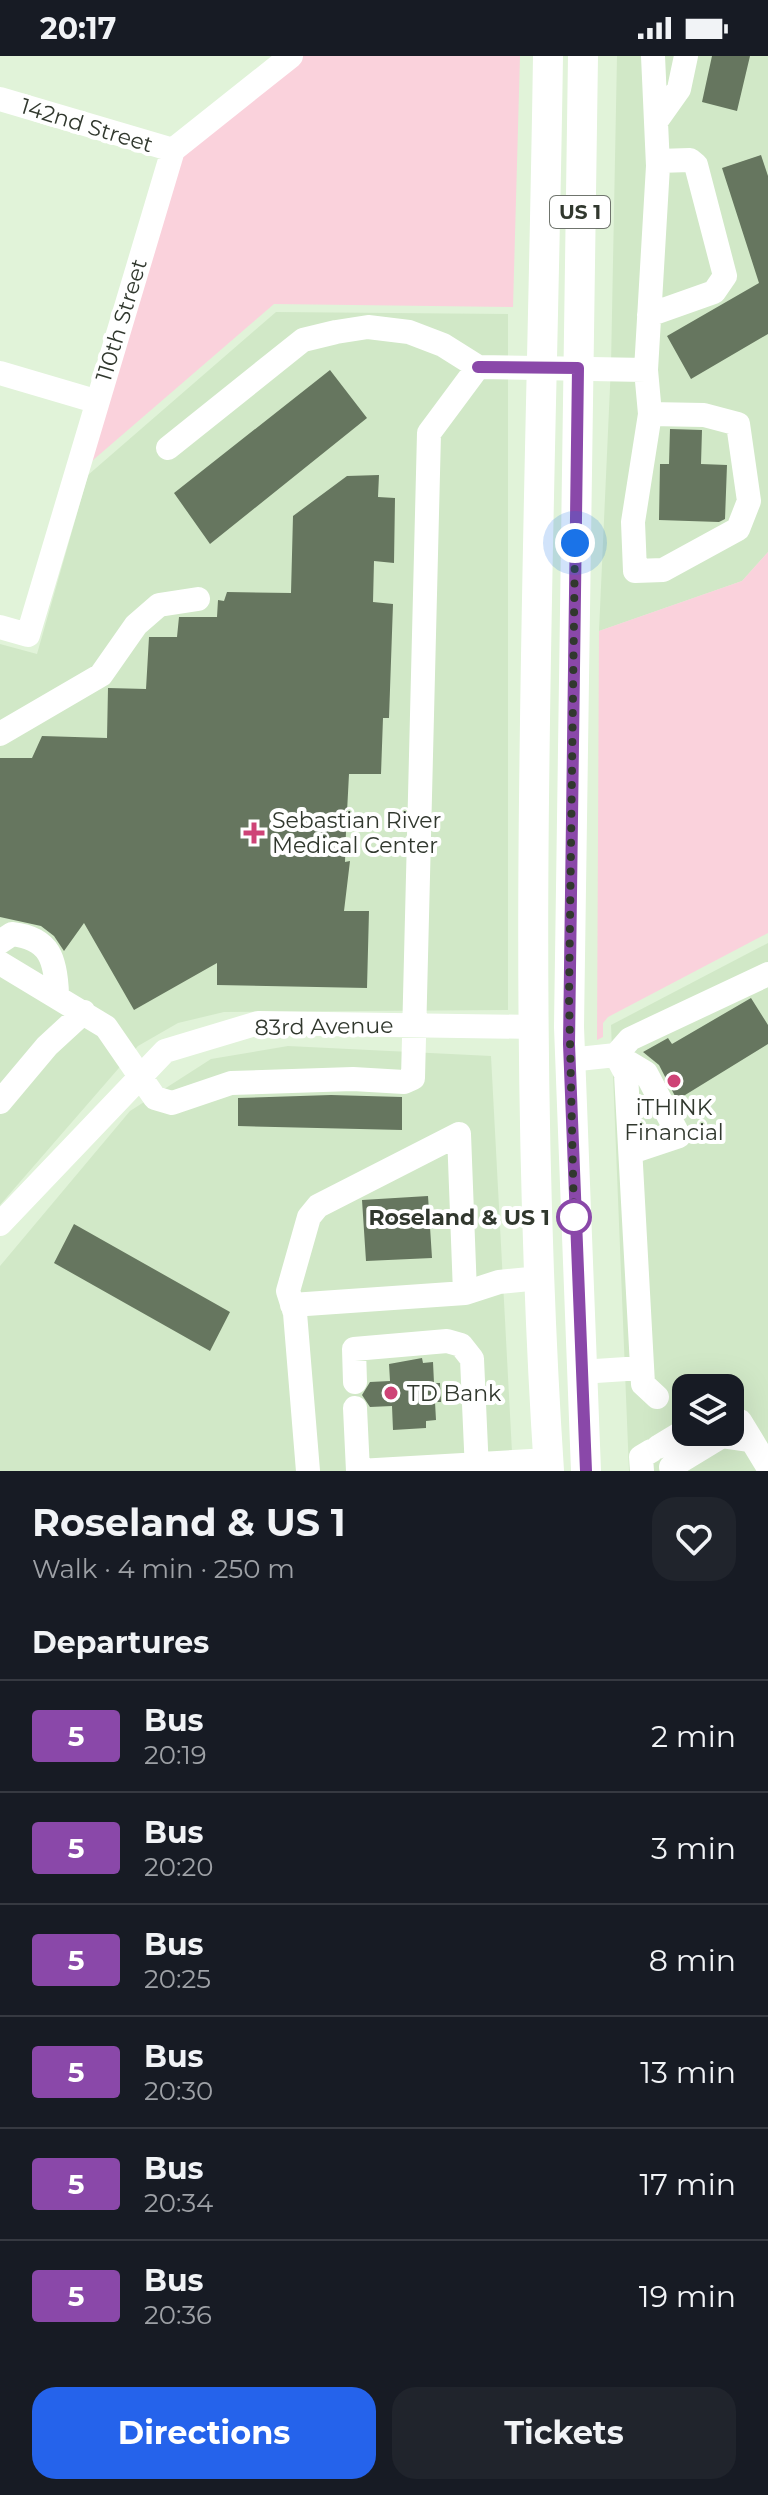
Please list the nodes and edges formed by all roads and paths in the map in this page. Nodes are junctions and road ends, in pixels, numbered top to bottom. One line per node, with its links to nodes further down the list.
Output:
1 (291, 56): 8 (street)
2 (548, 56): 12 (main road, US 1)
3 (583, 56): 13 (main road, US 1)
4 (653, 56): 7 (street)
5 (686, 56): 7 (street)
6 (0, 99): 8 (street, 142nd Street)
7 (657, 120): 9 (street)
8 (173, 150): 16 (street, 110th Street)
9 (658, 161): 10 (street); 10 (street)
10 (649, 315): 14 (street)
11 (478, 367): 12 (street); 18 (street); 27 (street)
12 (542, 367): 13 (street); 28 (main road, US 1)
13 (578, 368): 14 (street); 30 (main road, US 1)
14 (646, 370): 17 (street)
15 (0, 373): 16 (street)
16 (95, 401): 20 (street, 110th Street)
17 (650, 414): 17 (street)
18 (168, 448)
19 (198, 599): 21 (street)
20 (0, 627)
21 (0, 734)
22 (0, 942): 25 (street)
23 (0, 963): 25 (street)
24 (768, 974): 29 (street)
25 (57, 995): 26 (street)
26 (84, 1012): 31 (street); 32 (street)
27 (413, 1025): 28 (street, 83rd Avenue); 31 (street, 83rd Avenue); 31 (street)
28 (535, 1027): 30 (main road); 35 (main road, US 1)
29 (626, 1061): 30 (street); 33 (street); 33 (street)
30 (569, 1067): 39 (main road, US 1)
31 (138, 1078): 34 (street, 83rd Avenue)
32 (0, 1102)
33 (631, 1152): 38 (street)
34 (0, 1224)
35 (540, 1278): 36 (street); 47 (main road, US 1)
36 (465, 1293): 37 (street); 37 (street)
37 (292, 1305): 49 (street)
38 (642, 1368): 39 (street); 41 (street)
39 (580, 1372): 51 (main road, US 1)
40 (355, 1382): 48 (street)
41 (657, 1397)
42 (355, 1408): 50 (street)
43 (744, 1429): 46 (street)
44 (672, 1443): 45 (street)
45 (655, 1459): 46 (street)
46 (759, 1459)
47 (549, 1465): 48 (street)
48 (477, 1468): 50 (street)
49 (308, 1471)
50 (358, 1471)
51 (586, 1471)

